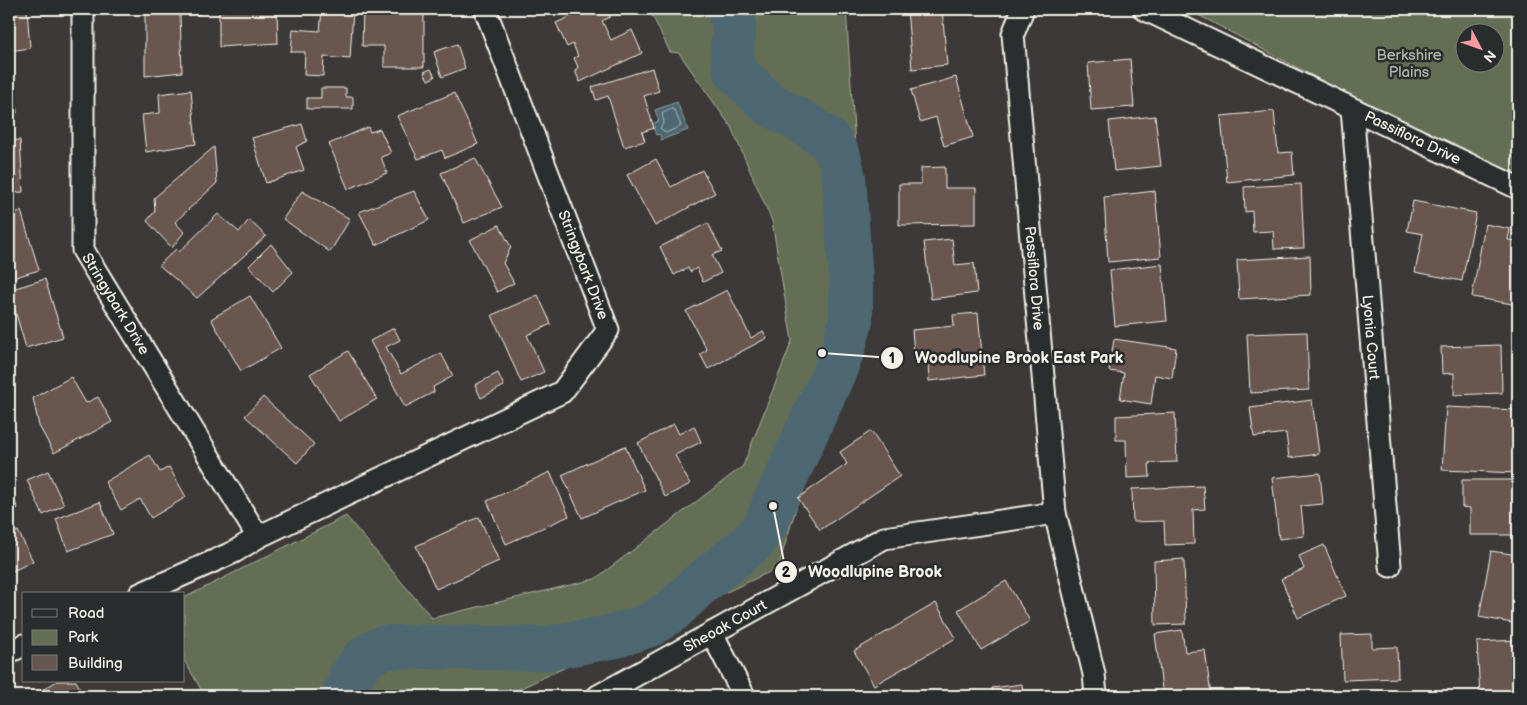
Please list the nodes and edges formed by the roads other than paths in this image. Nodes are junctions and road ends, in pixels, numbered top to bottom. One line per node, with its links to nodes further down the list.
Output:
1 (83, 9): 8 (street, Stringybark Drive)
2 (485, 9): 8 (street, Stringybark Drive)
3 (1023, 9): 7 (street, Passiflora Drive)
4 (1144, 9): 5 (street, Passiflora Drive)
5 (1352, 109): 6 (street, Passiflora Drive); 9 (street, Lyonia Court)
6 (1518, 188)
7 (1055, 513): 11 (street, Sheoak Court); 16 (street, Passiflora Drive)
8 (258, 537): 10 (street, Stringybark Drive)
9 (1390, 566)
10 (144, 592)
11 (712, 633): 14 (street, Sheoak Court); 15 (street)
12 (22, 647): 13 (street)
13 (9, 652)
14 (598, 696)
15 (744, 696)
16 (1096, 696)

